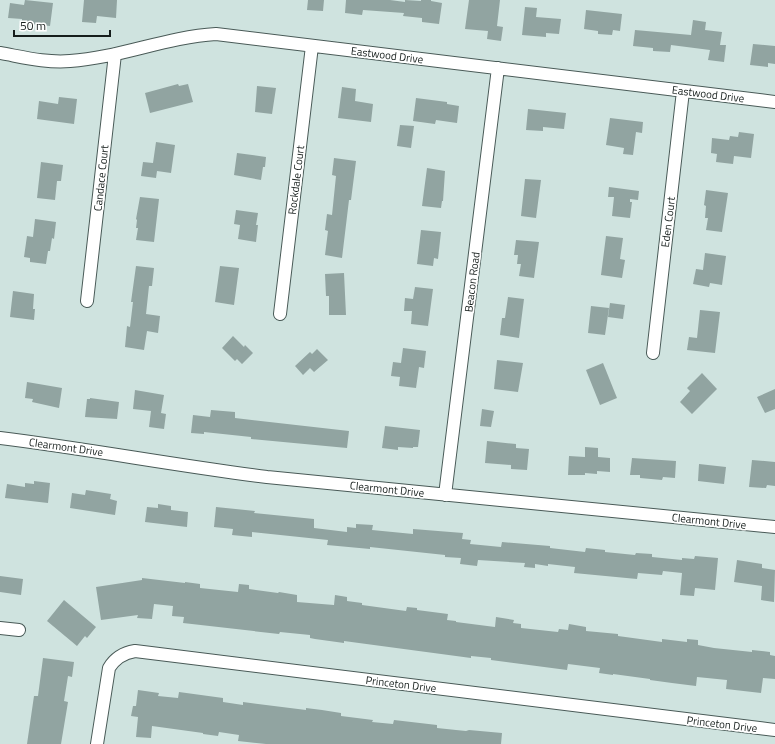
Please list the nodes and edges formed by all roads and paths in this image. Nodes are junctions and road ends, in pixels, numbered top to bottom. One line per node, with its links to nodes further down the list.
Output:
1 (312, 46): 3 (street, Eastwood Drive); 4 (street, Eastwood Drive); 8 (street, Rockdale Court)
2 (0, 54): 3 (street, Eastwood Drive)
3 (115, 54): 7 (street, Candace Court)
4 (498, 68): 5 (street, Eastwood Drive); 11 (street, Beacon Road)
5 (683, 91): 6 (street, Eastwood Drive); 9 (street, Eden Court)
6 (775, 102)
7 (88, 301)
8 (280, 314)
9 (653, 353)
10 (0, 438): 11 (street, Clearmont Drive)
11 (445, 495): 12 (street, Clearmont Drive)
12 (775, 527)
13 (0, 628): 14 (street)
14 (18, 630)
15 (775, 730): 16 (street, Princeton Drive)
16 (97, 744)

